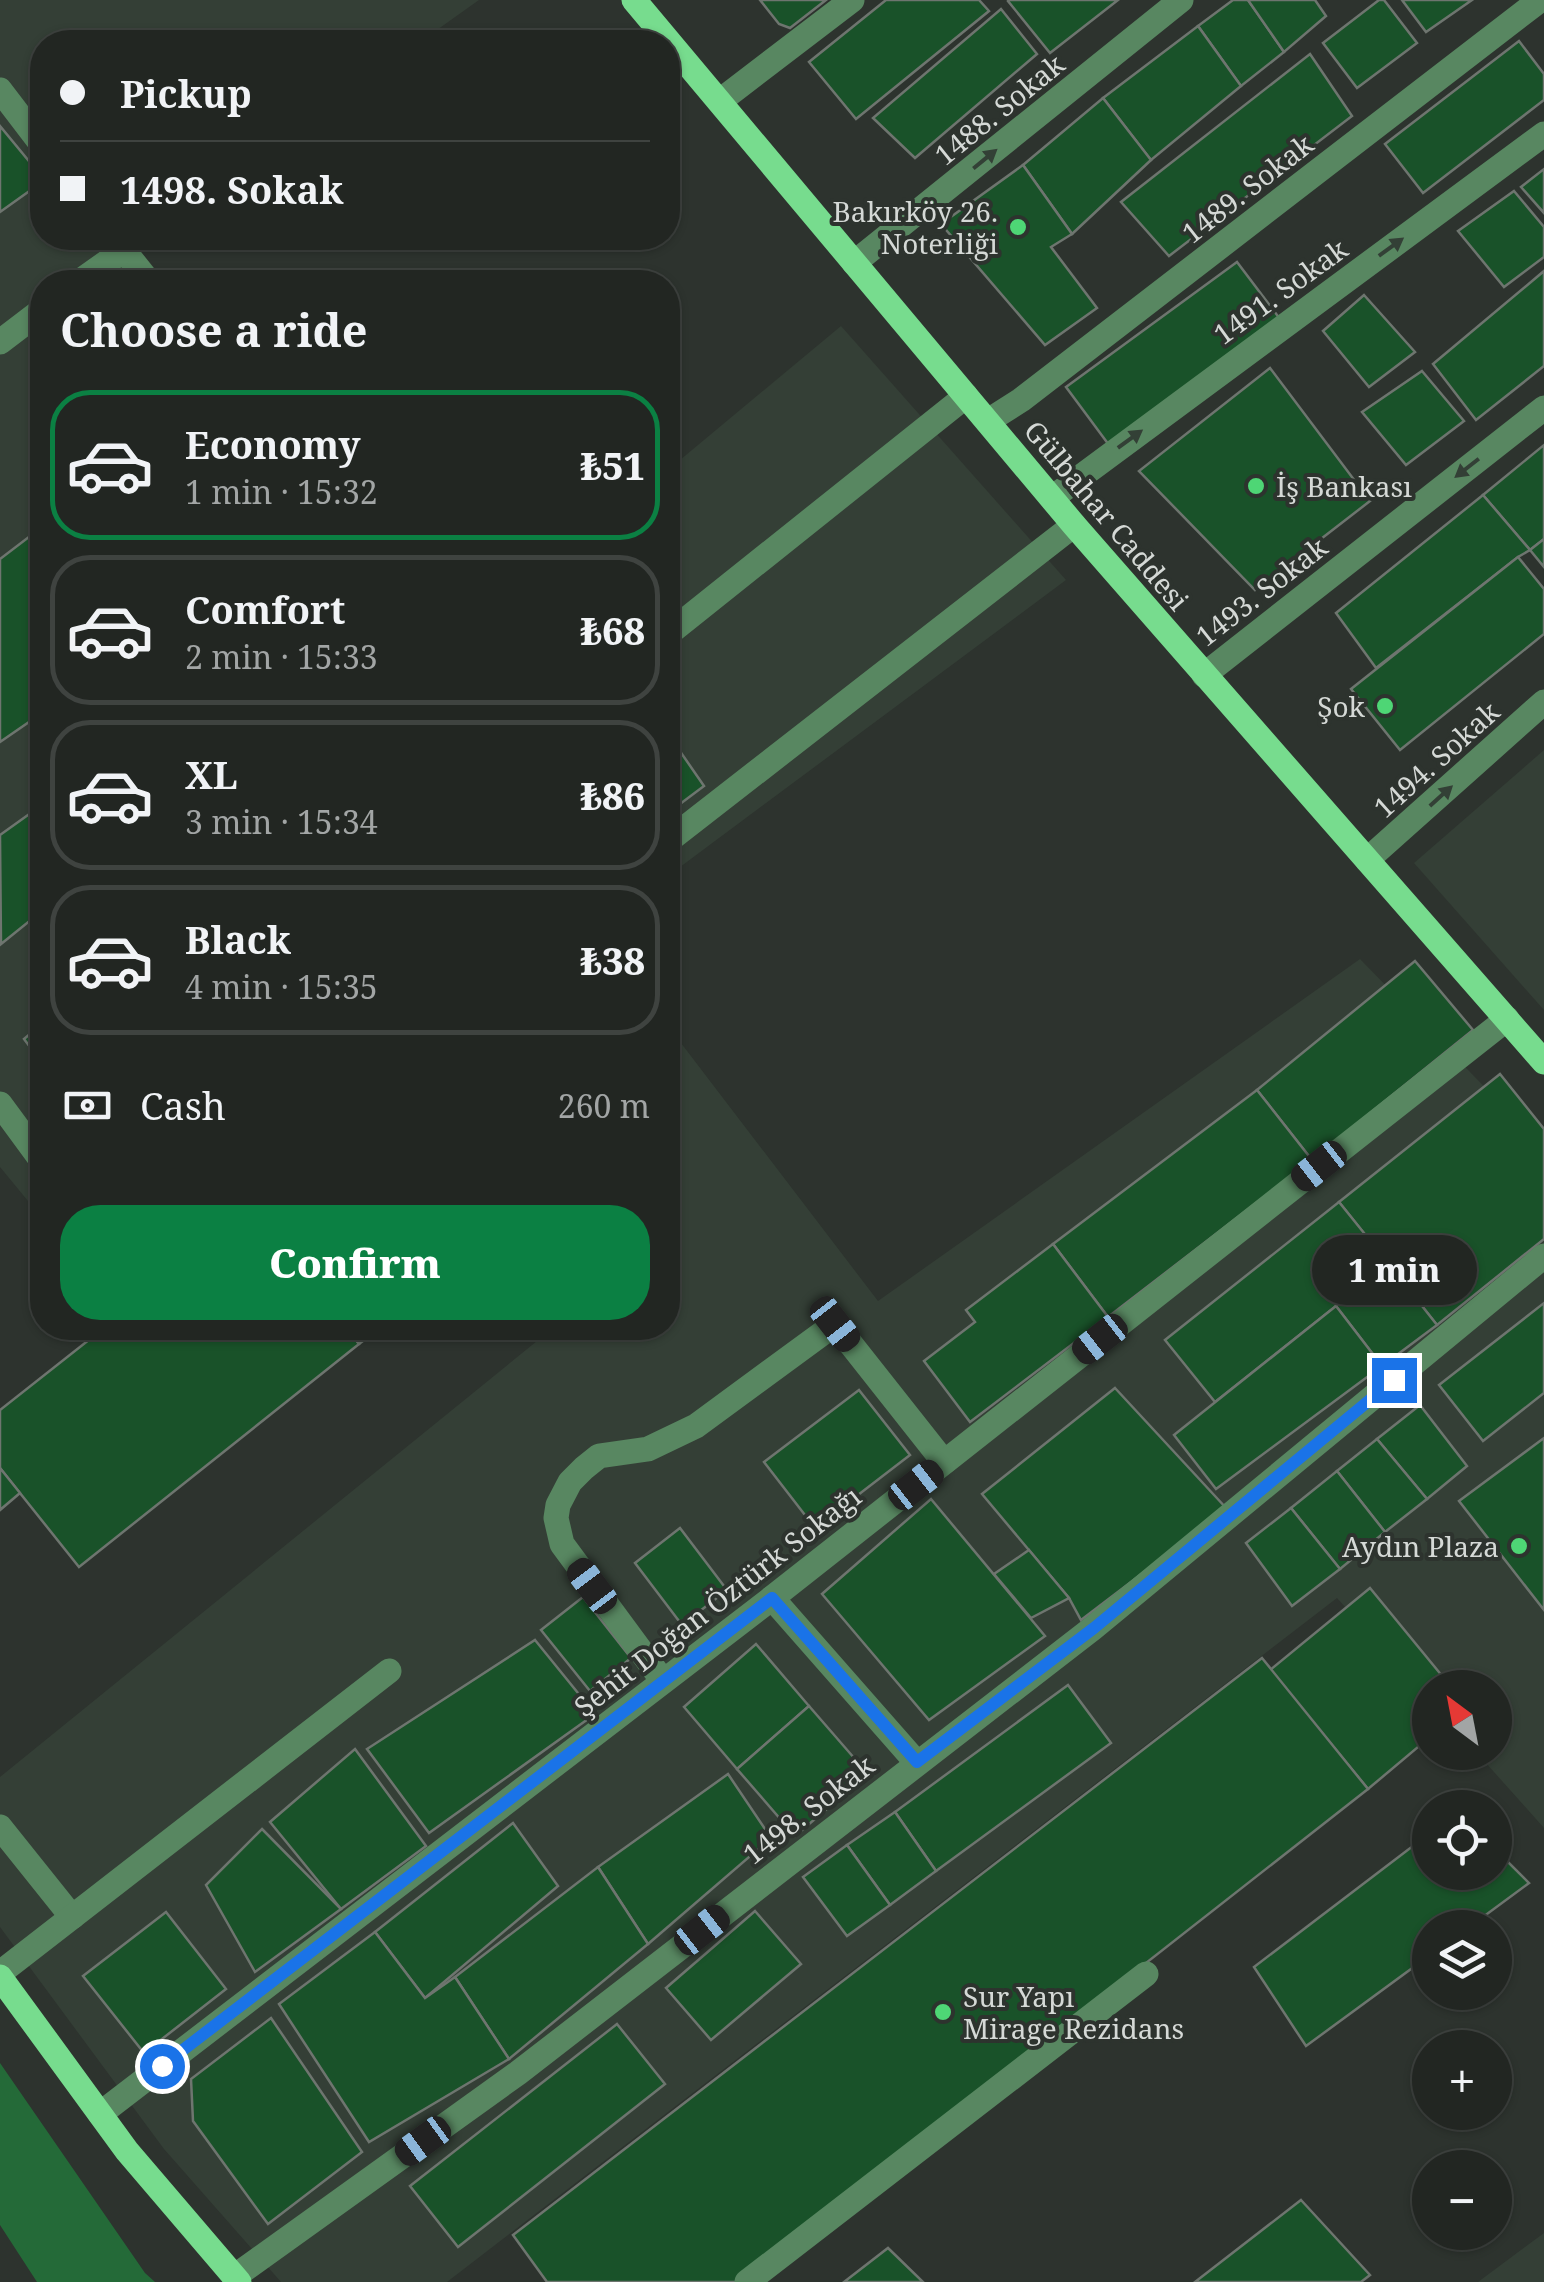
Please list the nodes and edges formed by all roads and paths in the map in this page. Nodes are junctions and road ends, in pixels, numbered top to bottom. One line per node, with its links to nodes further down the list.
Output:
1 (634, 0): 5 (main road, Gülbahar Caddesi)
2 (852, 0): 8 (street)
3 (1181, 0): 13 (street, 1488. Sokak, one-way to 3)
4 (1542, 1): 20 (street, 1489. Sokak)
5 (660, 30)
6 (680, 54): 8 (main road, Gülbahar Caddesi)
7 (0, 90): 9 (street)
8 (720, 101): 13 (main road, Gülbahar Caddesi)
9 (30, 130)
10 (1544, 134): 21 (street, 1491. Sokak, one-way to 10)
11 (113, 250): 14 (street)
12 (124, 250): 15 (street)
13 (854, 264): 18 (main road, Gülbahar Caddesi)
14 (92, 270)
15 (140, 270)
16 (30, 319): 17 (street)
17 (0, 342)
18 (966, 396): 20 (main road, Gülbahar Caddesi); 23 (street)
19 (1544, 408): 24 (street, 1493. Sokak, one-way to 24)
20 (988, 421): 21 (main road, Gülbahar Caddesi)
21 (1052, 498): 22 (main road, Gülbahar Caddesi)
22 (1074, 525): 24 (main road, Gülbahar Caddesi); 26 (street)
23 (680, 624)
24 (1204, 675): 27 (main road, Gülbahar Caddesi)
25 (1544, 702): 27 (street, 1494. Sokak, one-way to 25)
26 (680, 832)
27 (1367, 860): 28 (main road, Gülbahar Caddesi)
28 (1507, 1018): 29 (main road, Gülbahar Caddesi); 33 (street, Şehit Doğan Öztürk Sokağı)
29 (1544, 1062)
30 (0, 1104): 31 (street)
31 (30, 1145)
32 (1544, 1256): 37 (street, 1498. Sokak)
33 (944, 1462): 34 (street, Şehit Doğan Öztürk Sokağı); 36 (street)
34 (772, 1598): 36 (street, Şehit Doğan Öztürk Sokağı); 37 (street)
35 (389, 1671): 39 (street)
36 (664, 1681): 42 (street, Şehit Doğan Öztürk Sokağı)
37 (917, 1762): 43 (street, 1498. Sokak)
38 (0, 1828): 39 (street)
39 (72, 1917): 41 (street)
40 (1146, 1974): 44 (street)
41 (0, 1975): 42 (main road)
42 (100, 2114): 43 (main road)
43 (236, 2280)
44 (747, 2282)

